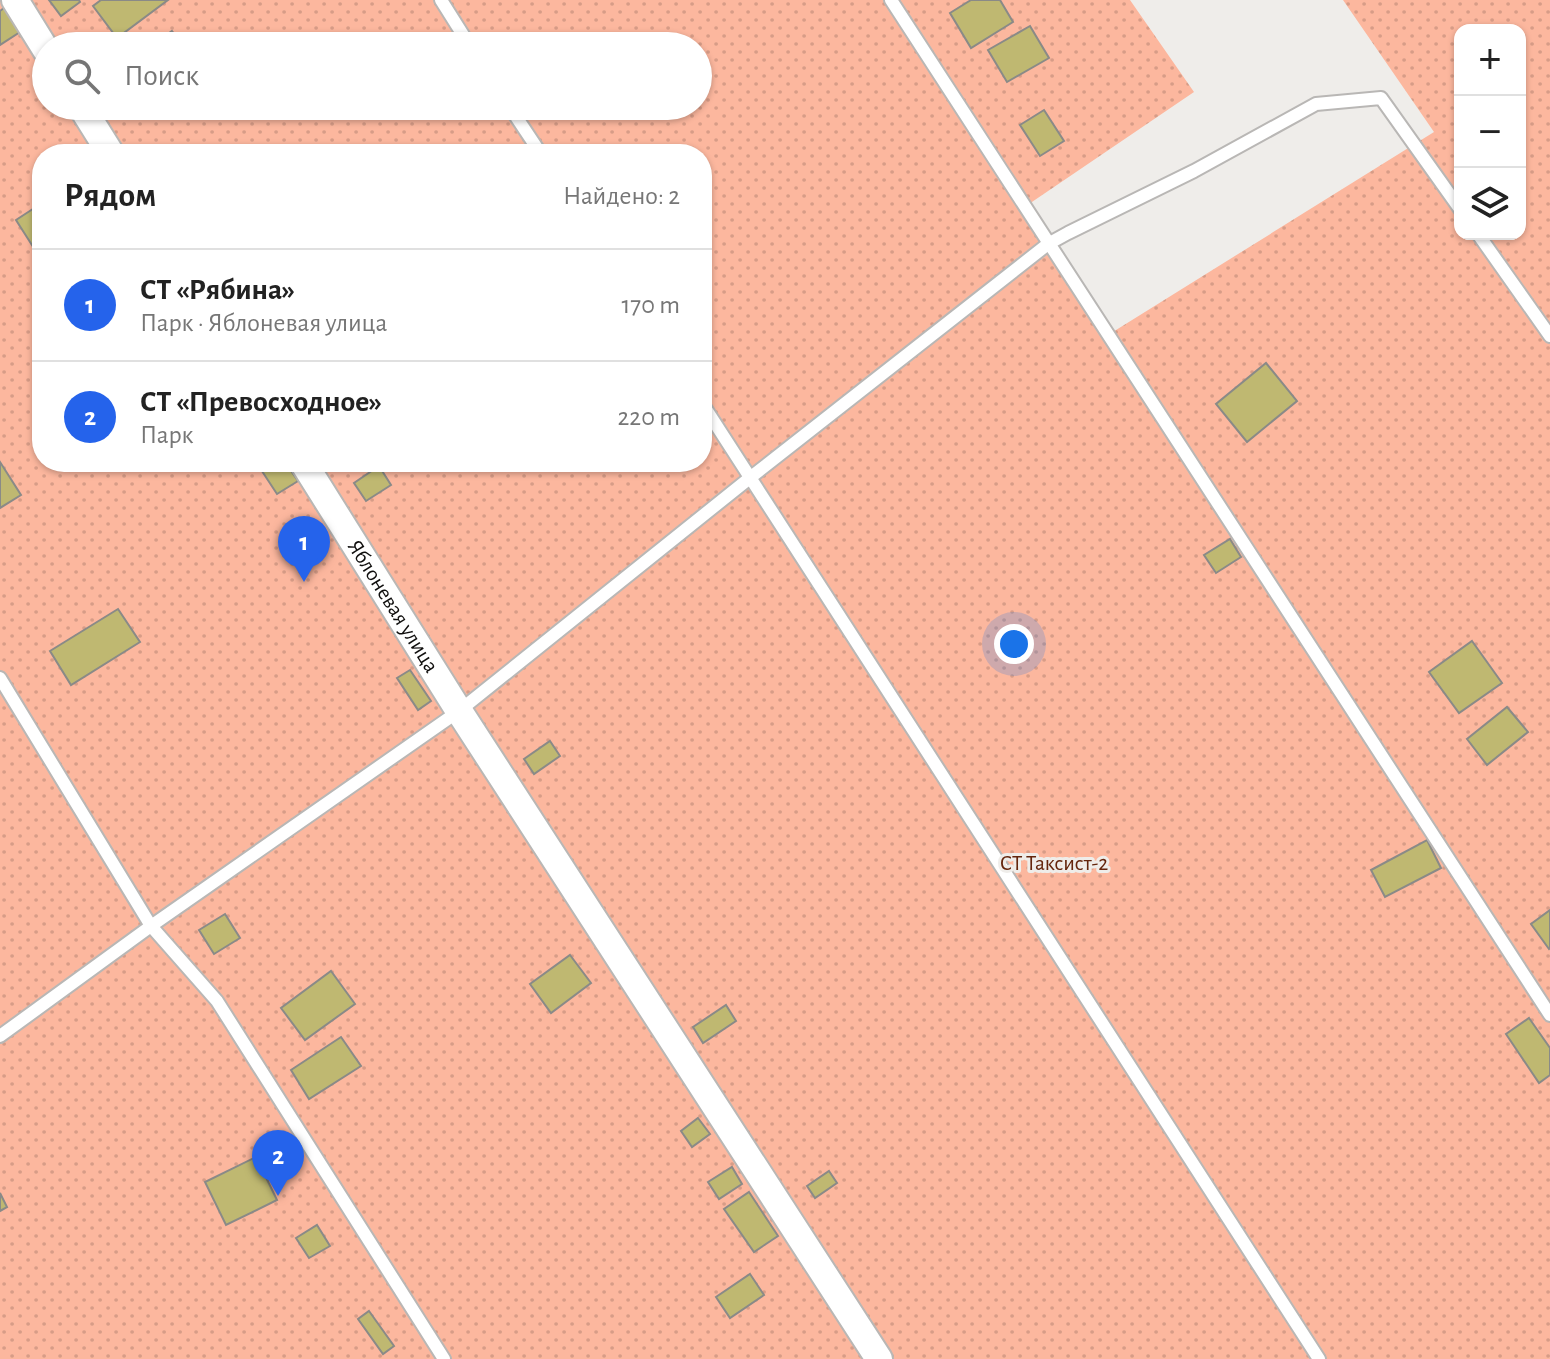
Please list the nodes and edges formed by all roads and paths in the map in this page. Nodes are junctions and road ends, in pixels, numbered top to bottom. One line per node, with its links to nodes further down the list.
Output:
1 (15, 0): 4 (street)
2 (441, 0): 5 (lane)
3 (891, 0): 12 (lane)
4 (35, 32)
5 (461, 32)
6 (90, 120): 8 (street)
7 (518, 120): 9 (lane)
8 (105, 144)
9 (534, 144)
10 (1454, 201): 12 (lane)
11 (1482, 240): 13 (lane)
12 (1048, 244): 16 (lane); 20 (lane)
13 (1550, 336)
14 (712, 418): 16 (lane)
15 (309, 472): 18 (street, Яблоневая улица)
16 (751, 477): 18 (lane); 24 (lane)
17 (0, 678): 19 (lane)
18 (459, 711): 19 (lane); 23 (street, Яблоневая улица)
19 (151, 926): 21 (lane); 22 (lane)
20 (1550, 1015)
21 (0, 1036)
22 (444, 1359)
23 (879, 1359)
24 (1319, 1359)

